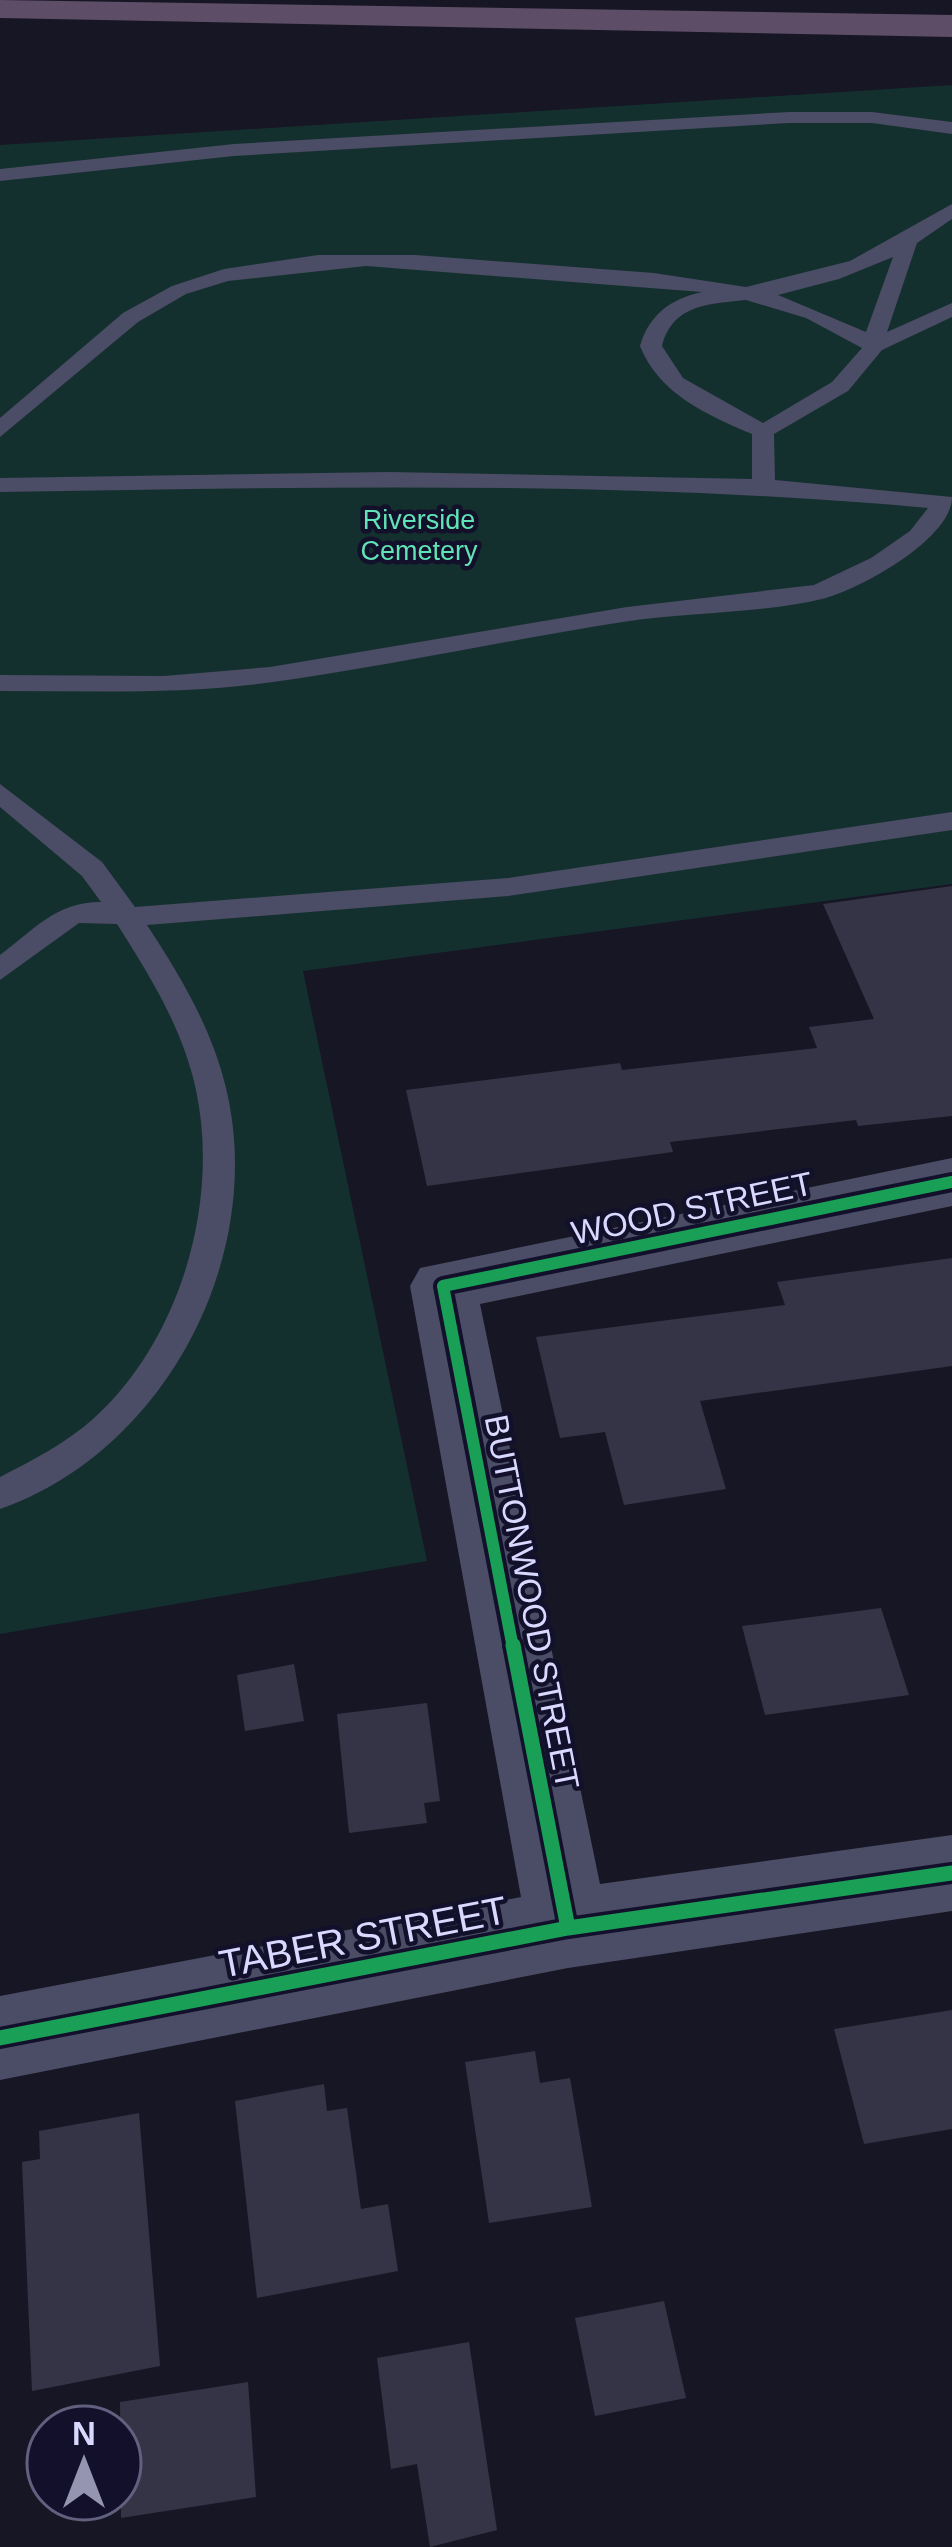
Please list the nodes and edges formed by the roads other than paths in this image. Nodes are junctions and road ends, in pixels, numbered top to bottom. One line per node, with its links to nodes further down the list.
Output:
1 (0, 8): 2 (highway)
2 (952, 26)
3 (952, 128): 4 (lane)
4 (0, 175)
5 (952, 210): 6 (lane)
6 (908, 245): 7 (lane); 9 (lane)
7 (749, 294): 9 (lane); 10 (lane); 11 (lane)
8 (952, 309): 9 (lane)
9 (874, 346): 11 (lane)
10 (0, 430)
11 (763, 431): 13 (lane)
12 (0, 485): 13 (lane)
13 (764, 487): 14 (lane)
14 (949, 502): 15 (lane)
15 (0, 683)
16 (0, 793): 18 (lane)
17 (952, 821): 18 (lane)
18 (127, 917): 19 (lane); 22 (lane)
19 (0, 970)
20 (952, 1182): 21 (street, WOOD STREET)
21 (443, 1286): 24 (street, BUTTONWOOD STREET)
22 (0, 1495)
23 (952, 1873): 24 (street, TABER STREET)
24 (568, 1928): 25 (street, TABER STREET)
25 (0, 2038)

